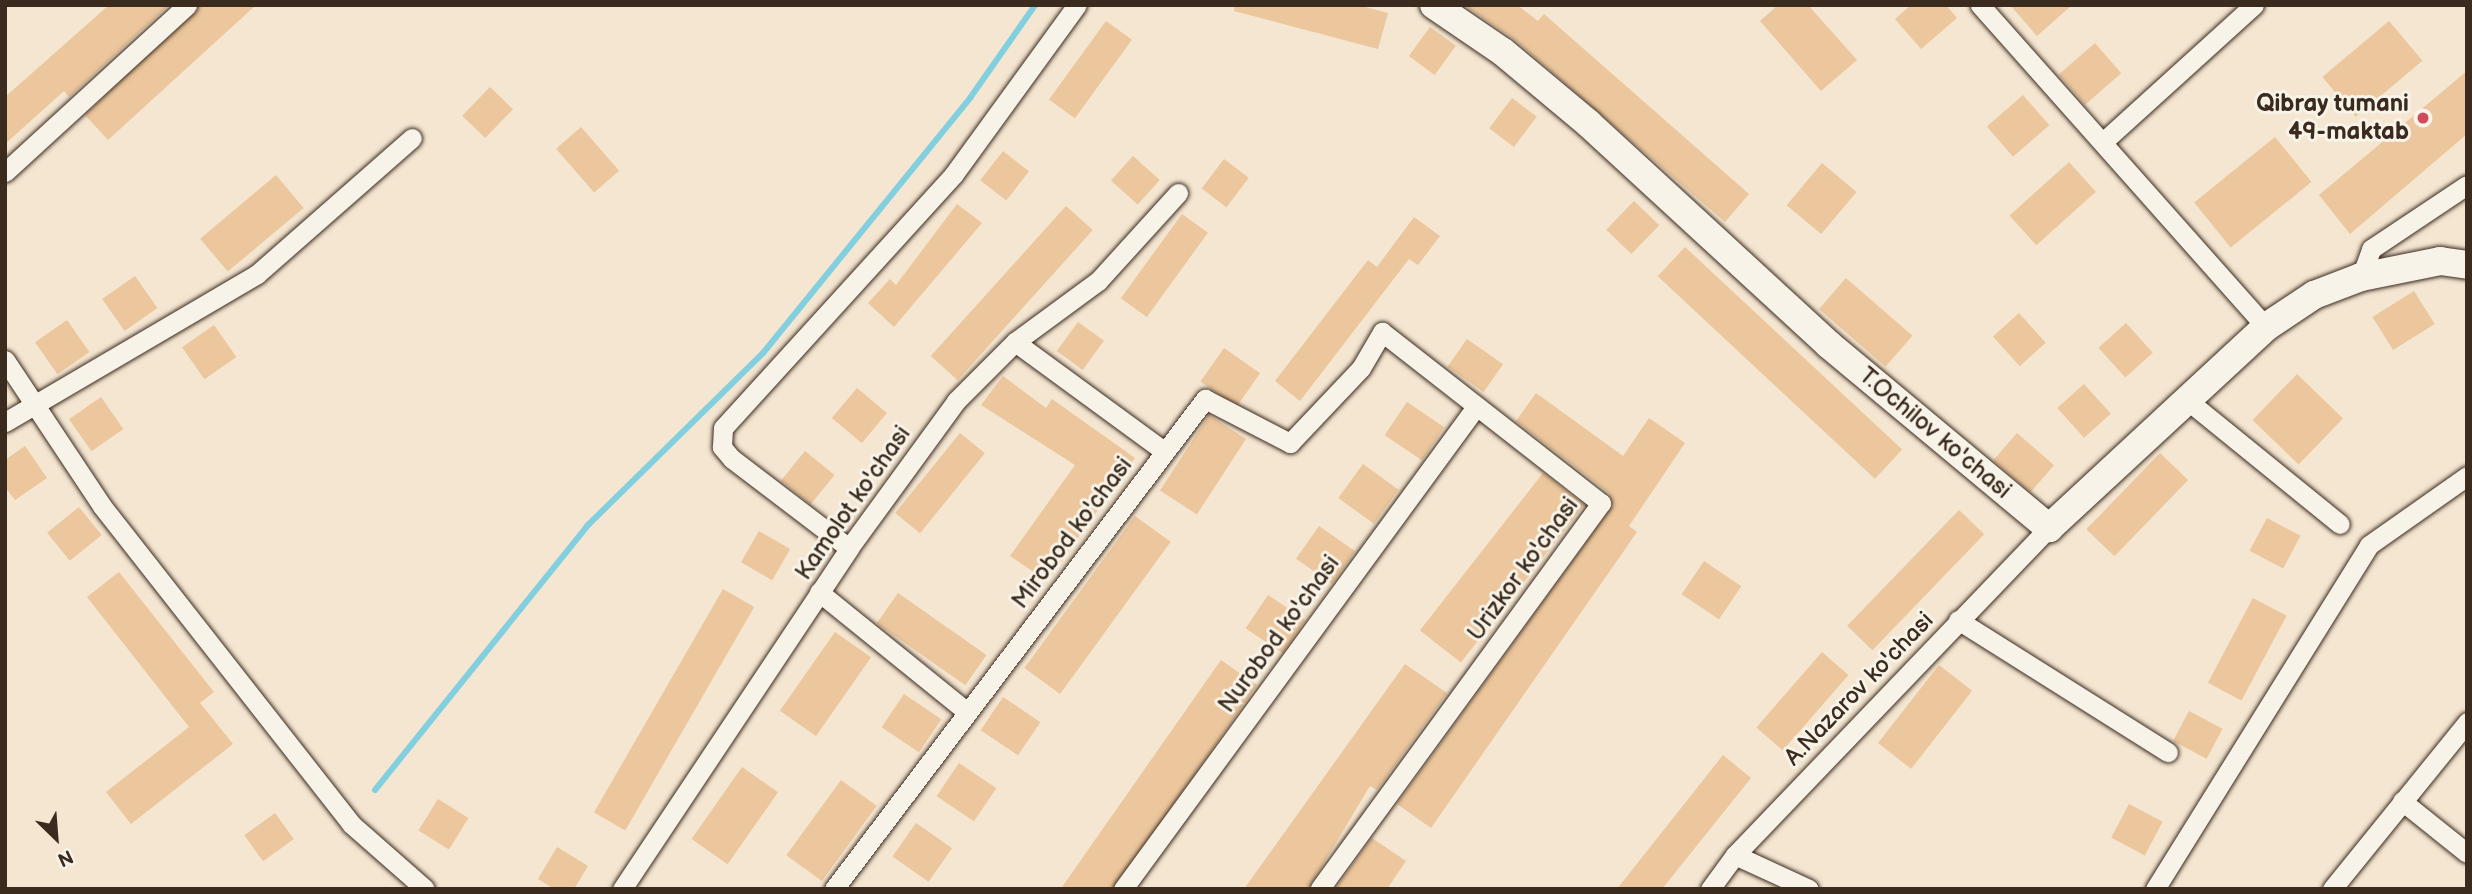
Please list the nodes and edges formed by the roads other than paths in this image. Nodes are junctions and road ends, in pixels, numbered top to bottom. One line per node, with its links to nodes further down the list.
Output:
1 (187, 5): 8 (street)
2 (1077, 5): 25 (street)
3 (1434, 5): 24 (main road, T.Ochilov ko'chasi)
4 (1980, 5): 7 (street)
5 (2254, 5): 7 (street)
6 (412, 138): 18 (street)
7 (2105, 140): 13 (street)
8 (5, 172)
9 (2467, 185): 12 (street)
10 (1178, 193): 15 (street, Kamolot ko'chasi)
11 (2467, 265): 12 (main road)
12 (2361, 277): 13 (main road)
13 (2266, 327): 17 (main road)
14 (1382, 332): 19 (street, Urizkor ko'chasi); 21 (street, Mirobod ko'chasi)
15 (1015, 342): 21 (street); 25 (street, Kamolot ko'chasi)
16 (5, 360): 18 (street)
17 (2186, 400): 23 (street); 24 (main road)
18 (36, 402): 20 (street); 34 (street)
19 (1475, 408): 37 (street, Nurobod ko'chasi); 38 (street, Urizkor ko'chasi)
20 (5, 422)
21 (1164, 451): 28 (street, Mirobod ko'chasi)
22 (2467, 476): 41 (street)
23 (2340, 524)
24 (2049, 528): 27 (street, A.Nazarov ko'chasi)
25 (849, 548): 26 (street, Kamolot ko'chasi)
26 (819, 593): 28 (street); 35 (street, Kamolot ko'chasi)
27 (1958, 620): 30 (street); 33 (street, A.Nazarov ko'chasi)
28 (967, 712): 36 (street, Mirobod ko'chasi)
29 (2467, 722): 31 (street)
30 (2168, 751)
31 (2402, 801): 32 (street); 42 (street)
32 (2467, 853)
33 (1735, 855): 39 (street, A.Nazarov ko'chasi); 40 (street)
34 (425, 889)
35 (622, 889)
36 (834, 889)
37 (1123, 889)
38 (1320, 889)
39 (1710, 889)
40 (1808, 889)
41 (2155, 889)
42 (2332, 889)

